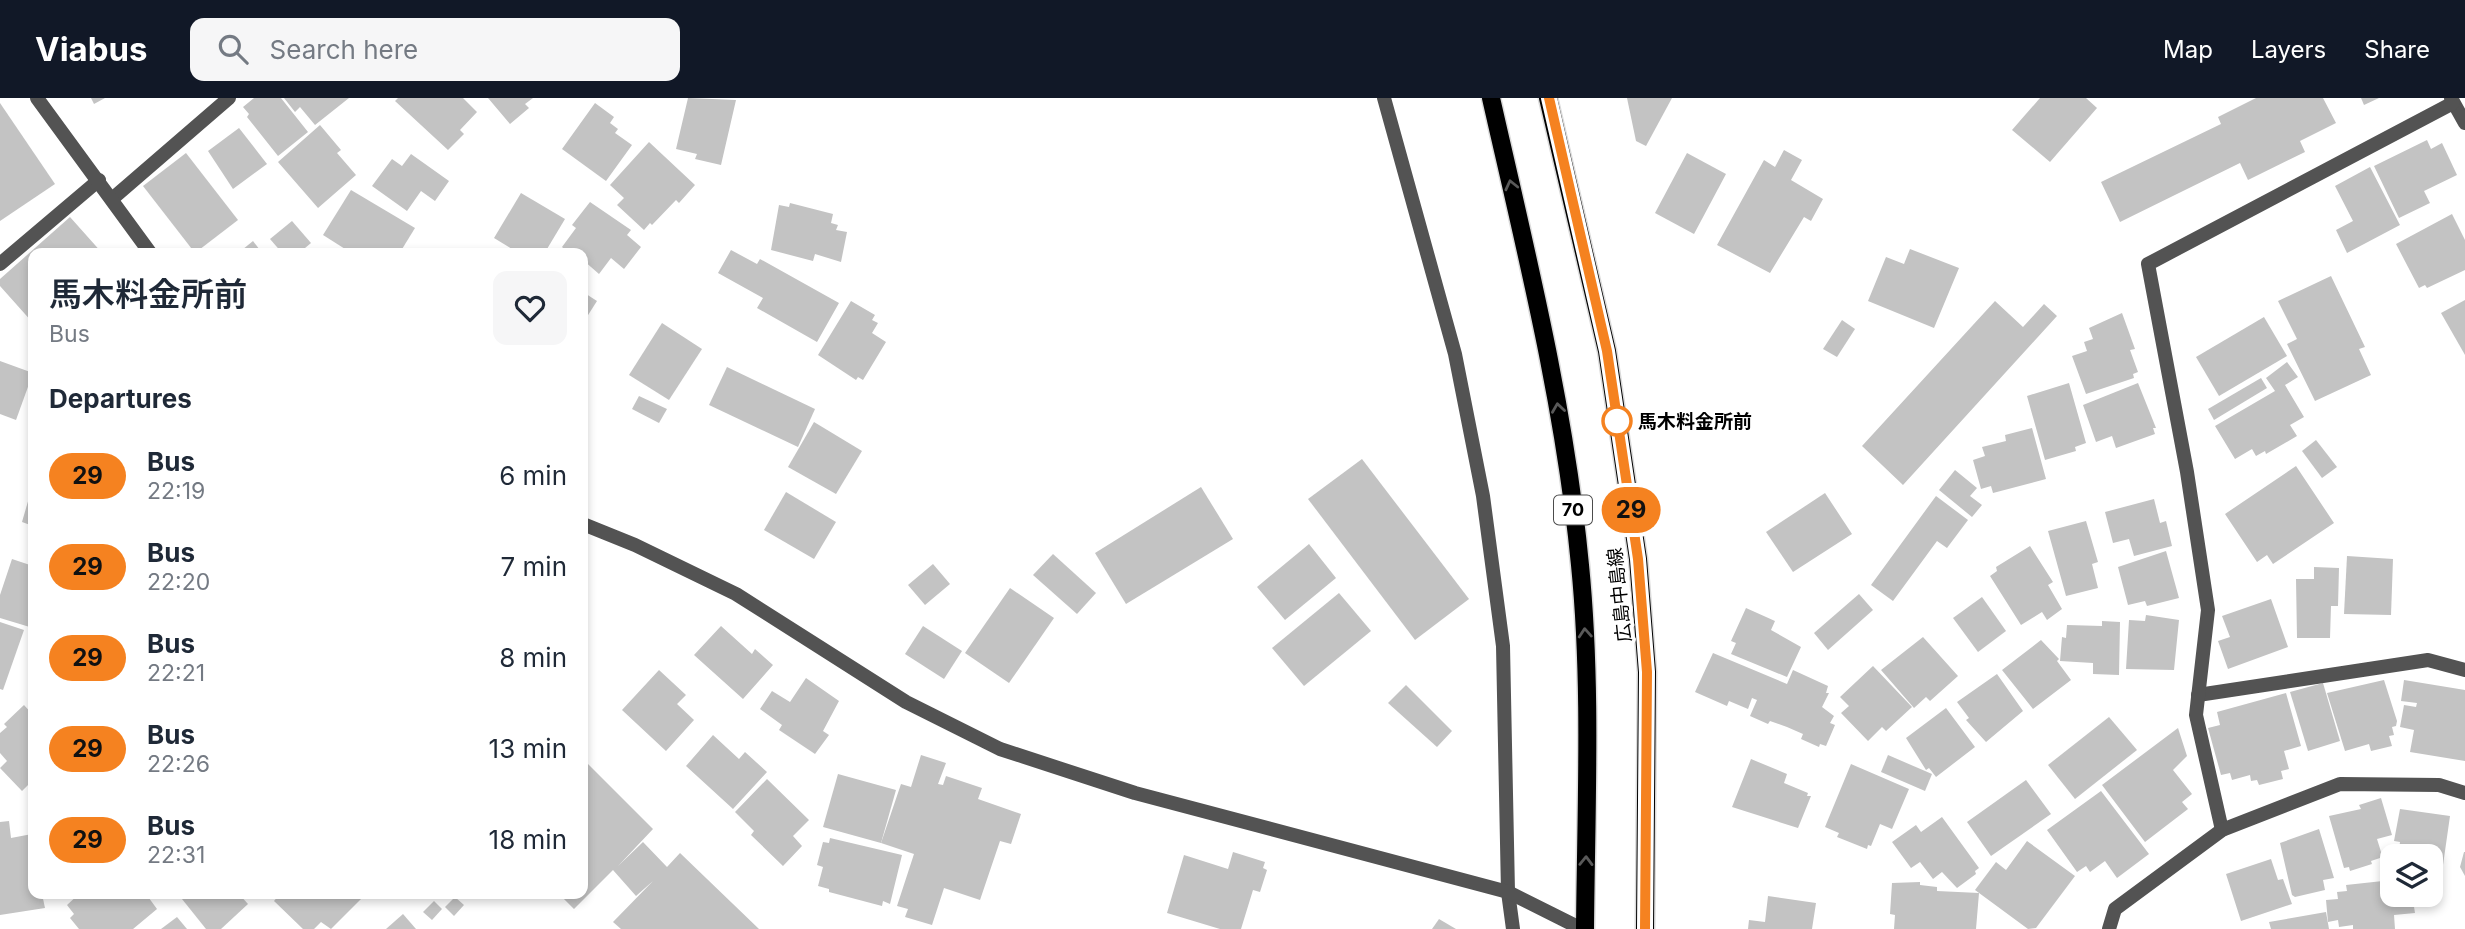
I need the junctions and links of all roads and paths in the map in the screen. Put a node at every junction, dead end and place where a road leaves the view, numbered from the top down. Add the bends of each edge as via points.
1 (37, 98) edge
2 (229, 98) edge
3 (1384, 98) edge
4 (1491, 98) edge
5 (1549, 98) edge
6 (2452, 100) edge
7 (2465, 123) edge
8 (99, 180) junction
9 (112, 199) junction
10 (147, 248) edge
11 (0, 264) edge
12 (588, 526) edge
13 (2465, 670) edge
14 (2198, 695) junction
15 (2465, 793) edge
16 (2222, 830) junction
17 (1508, 892) junction
18 (1513, 929) edge
19 (1584, 929) edge
20 (1645, 929) edge
21 (2109, 929) edge

1 - 8 street
2 - 9 street
3 - 17 street via 1455,354 1483,496 1503,646
19 -> 4 main road, 広島中島線 / 70 via 1588,671 1580,563 1553,372
5 - 20 main road, 広島中島線 via 1607,351 1638,559 1647,672
6 - 7 street
6 - 14 street via 2148,264 2208,610
8 - 9 street
8 - 11 street
9 - 10 street
12 - 17 street via 736,594 906,702 1000,748 1135,793
13 - 14 street via 2428,660
14 - 16 street via 2196,715
15 - 16 street via 2439,785 2340,784
16 - 21 street via 2115,909
17 - 18 street
17 - 19 street

